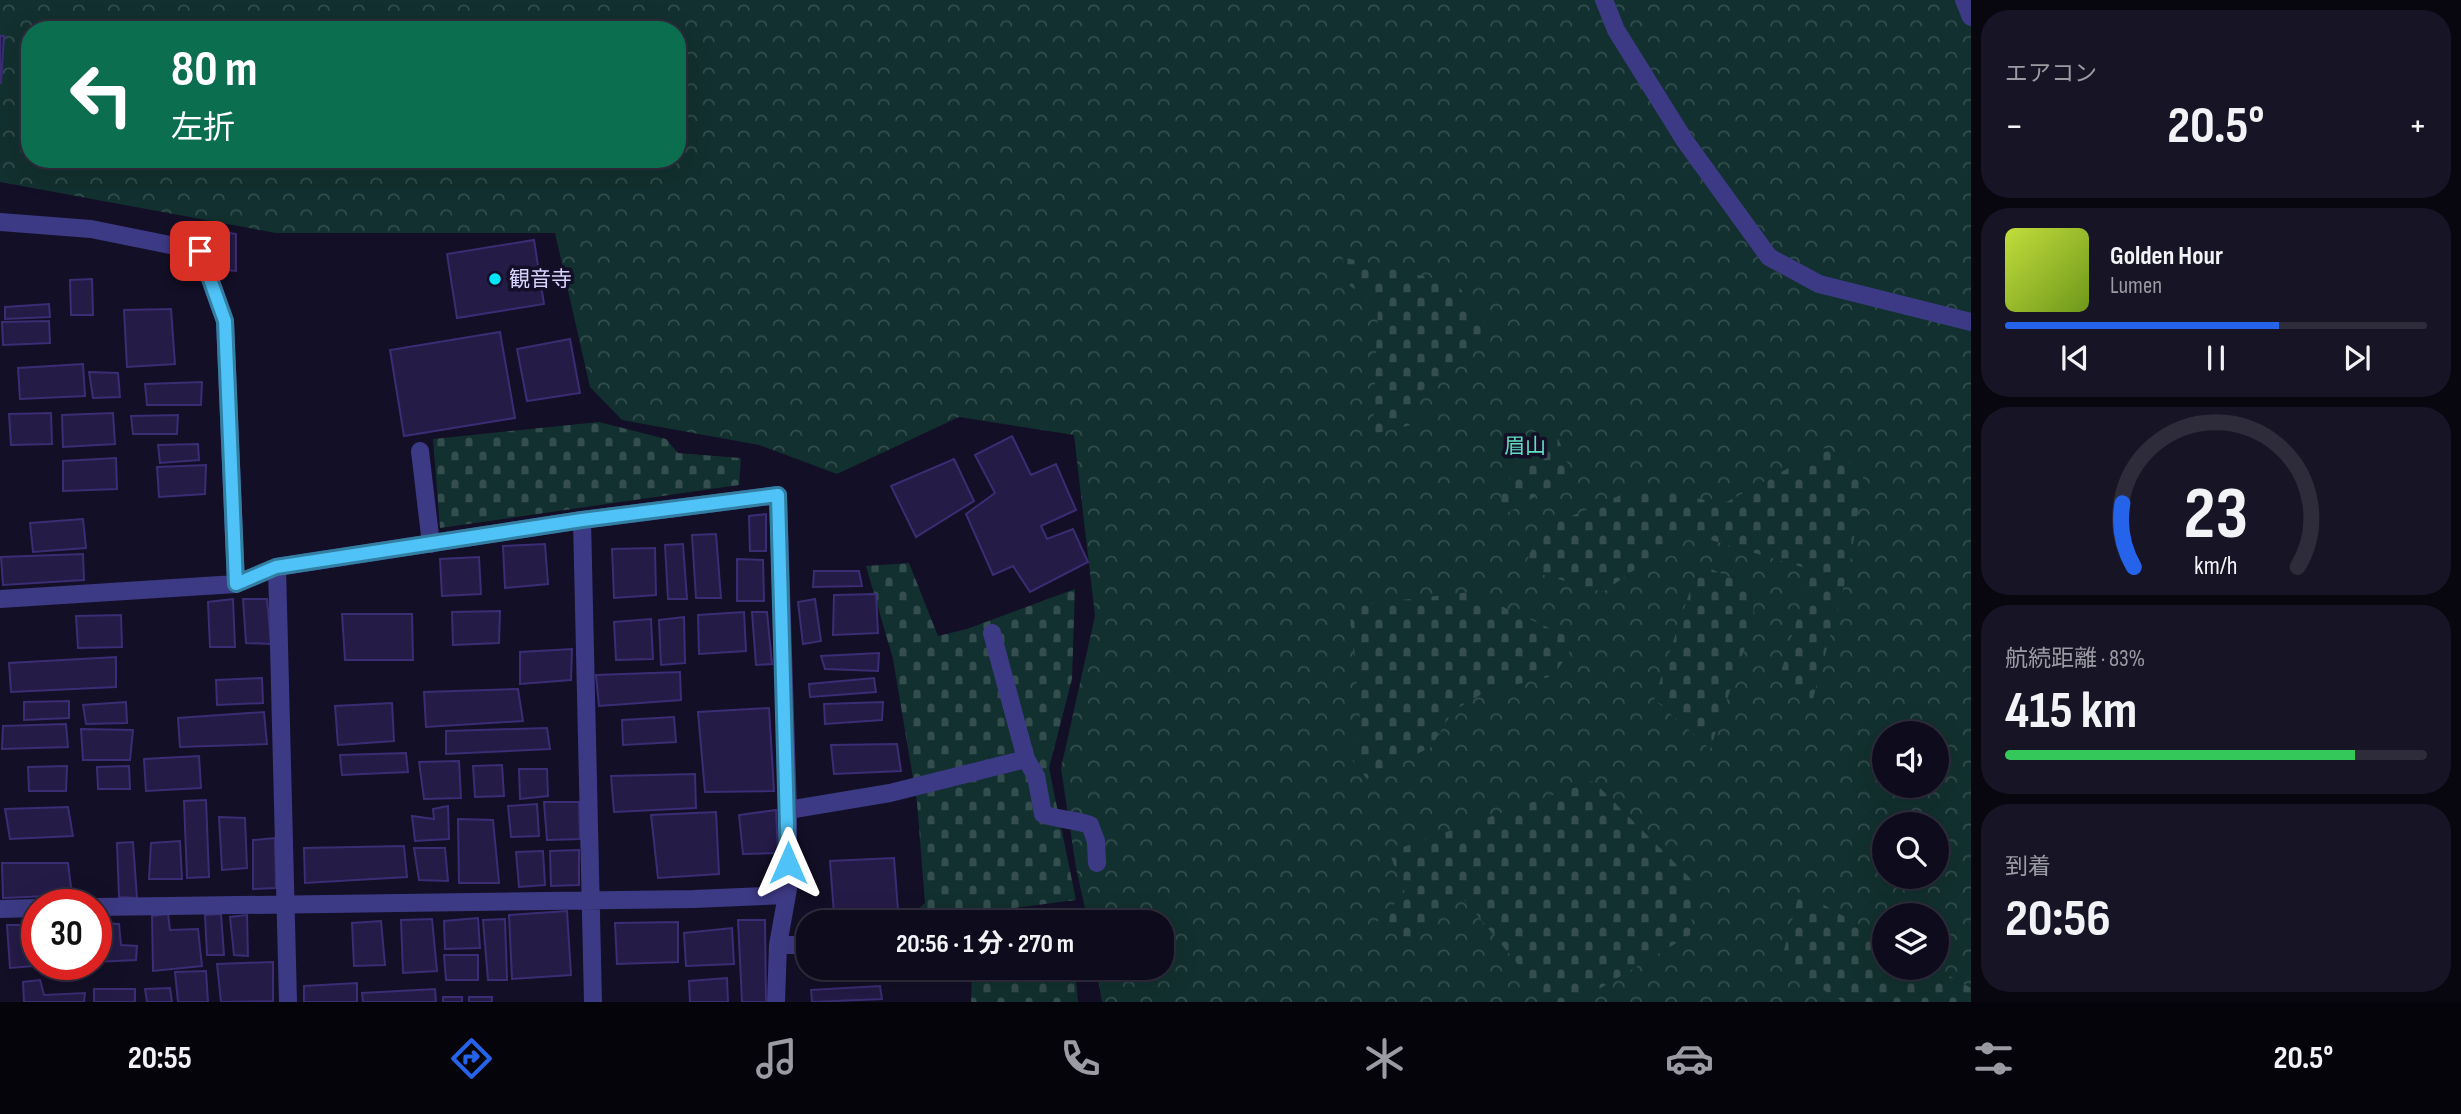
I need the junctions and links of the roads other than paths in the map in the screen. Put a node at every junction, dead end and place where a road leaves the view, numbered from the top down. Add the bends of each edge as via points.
1 (1604, 0) edge
2 (1965, 0) edge
3 (1971, 17) edge
4 (0, 222) edge
5 (1971, 322) edge
6 (419, 451) dead end
7 (582, 520) junction
8 (431, 544) junction
9 (276, 567) junction
10 (236, 584) junction
11 (0, 599) edge
12 (992, 633) dead end
13 (1026, 759) junction
14 (788, 810) junction
15 (1097, 863) dead end
16 (787, 895) junction
17 (591, 900) junction
18 (287, 905) junction
19 (112, 907) edge
20 (21, 908) edge
21 (0, 909) edge
22 (778, 945) junction
23 (796, 945) edge
24 (288, 1002) edge
25 (593, 1002) edge
26 (776, 1002) edge

1 - 5 street via 1616,30 1685,141 1769,257 1819,284
2 - 3 street
4 - 10 street via 91,229 200,251 225,321
6 - 8 street
7 - 8 street
7 - 14 street via 778,495
7 - 17 street
8 - 9 street
9 - 10 street
9 - 18 street
10 - 11 street
12 - 13 street
13 - 14 street via 890,793
13 - 15 street via 1036,776 1042,814 1090,825
14 - 16 street
16 - 17 street
16 - 22 street
17 - 18 street
17 - 25 street
18 - 19 street
18 - 24 street
20 - 21 street
22 - 23 street
22 - 26 street

